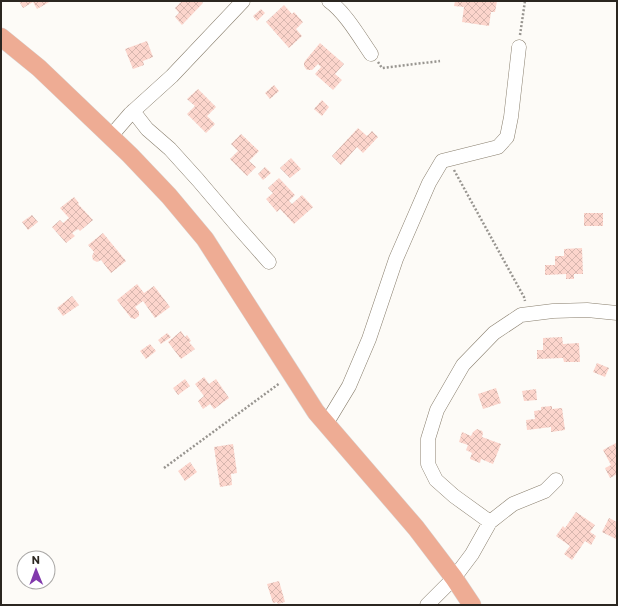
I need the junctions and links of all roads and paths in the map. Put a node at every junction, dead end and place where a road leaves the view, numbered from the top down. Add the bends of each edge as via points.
1 (243, 1) edge
2 (329, 1) edge
3 (524, 1) edge
4 (1, 37) edge
5 (519, 47) joint
6 (371, 54) joint
7 (440, 61) dead end
8 (133, 111) junction
9 (110, 136) junction
10 (448, 160) junction
11 (269, 262) dead end
12 (617, 313) edge
13 (528, 314) junction
14 (292, 374) junction
15 (326, 424) junction
16 (164, 468) dead end
17 (556, 480) dead end
18 (490, 522) junction
19 (454, 578) junction
20 (427, 605) edge
21 (472, 605) edge

1 - 8 street via 172,76
2 - 6 street via 354,29
3 - 5 path
4 - 9 main road via 39,68
5 - 10 street via 507,137 498,146
6 - 7 path via 382,68
8 - 9 street
8 - 11 street via 147,129 170,149 198,180
9 - 14 main road via 169,196 205,239
10 - 13 path via 524,297
10 - 15 street via 442,161 429,183 396,260 369,339 349,386
12 - 13 street via 587,310
13 - 18 street via 521,315 494,333 463,366 437,410 428,439 428,464 436,480
14 - 15 main road
14 - 16 path
15 - 19 main road via 416,528
17 - 18 street via 545,491 513,504
18 - 19 street via 472,554
19 - 20 street
19 - 21 main road

